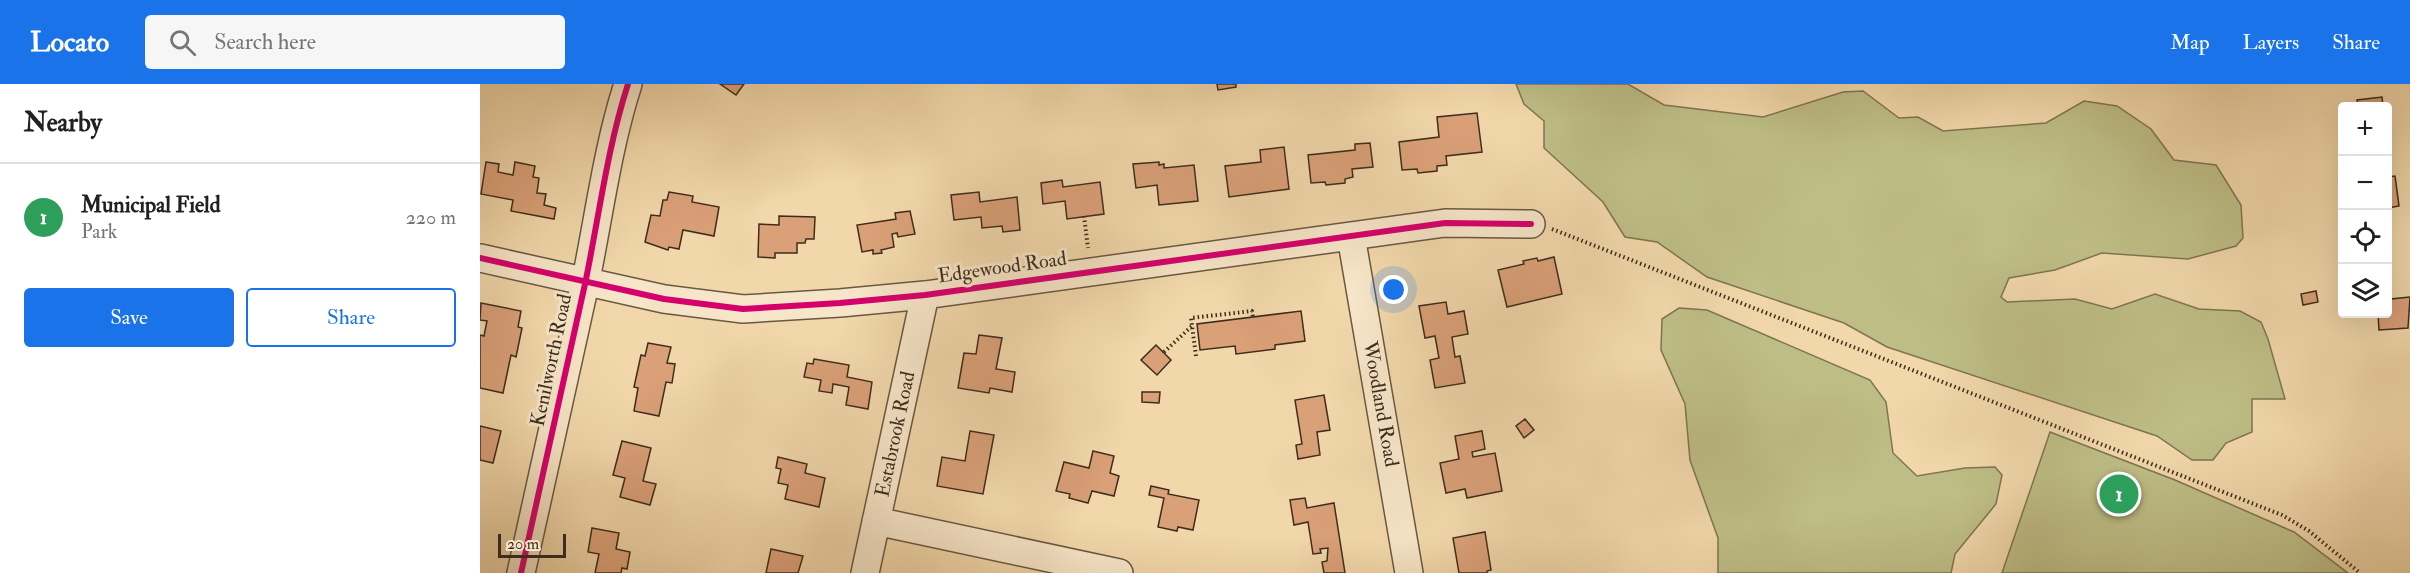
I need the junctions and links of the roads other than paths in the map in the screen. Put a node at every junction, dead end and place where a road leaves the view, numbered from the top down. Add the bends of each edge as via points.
1 (628, 84) edge
2 (1531, 224) road end
3 (1351, 236) junction
4 (480, 258) edge
5 (585, 282) junction
6 (925, 295) junction
7 (876, 521) junction
8 (521, 573) edge
9 (865, 573) edge
10 (1119, 573) edge
11 (1409, 573) edge

1 - 5 street, Kenilworth Road via 618,113
2 - 3 street, Edgewood Road via 1445,223
3 - 6 street, Edgewood Road
3 - 11 street, Woodland Road
4 - 5 street, Edgewood Road
5 - 6 street, Edgewood Road via 743,309
5 - 8 street, Kenilworth Road
6 - 7 street, Estabrook Road
7 - 9 street, Estabrook Road
7 - 10 street

